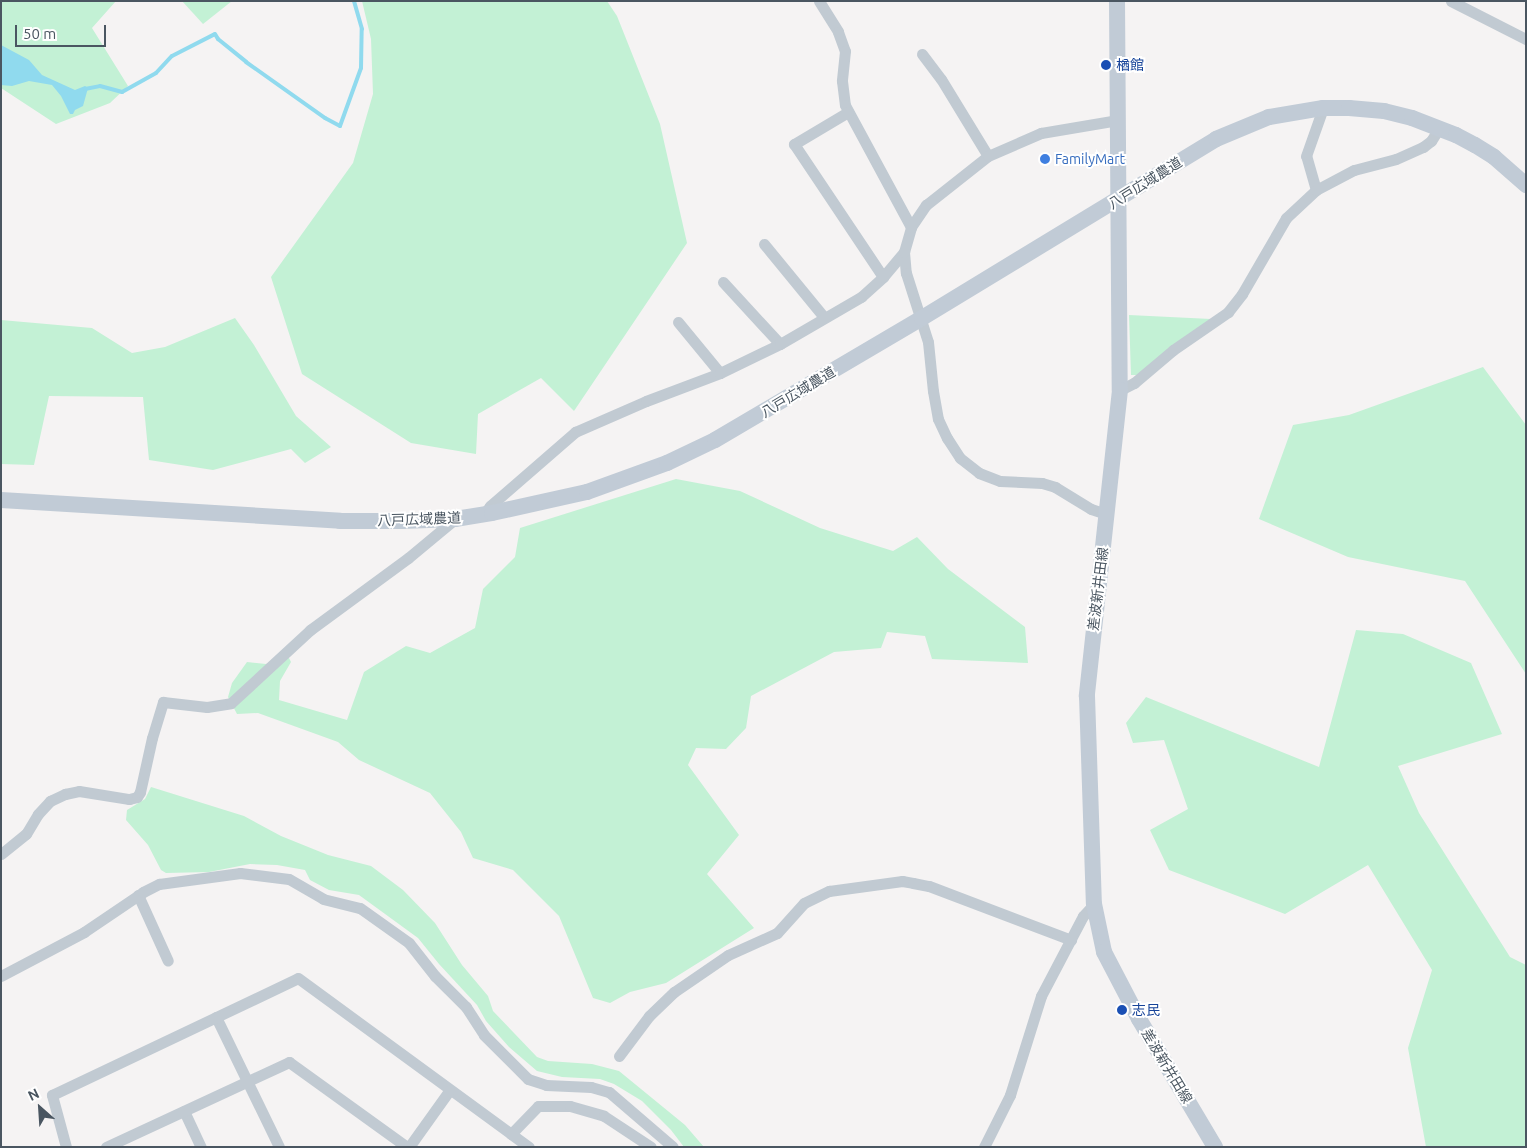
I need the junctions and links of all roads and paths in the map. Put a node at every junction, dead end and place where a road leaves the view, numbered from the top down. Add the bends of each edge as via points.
1 (819, 1) edge
2 (1117, 1) edge
3 (1451, 1) edge
4 (1526, 39) edge
5 (922, 54) dead end
6 (1323, 108) junction
7 (848, 112) junction
8 (1118, 120) junction
9 (1439, 128) junction
10 (988, 156) junction
11 (1526, 185) edge
12 (1316, 190) junction
13 (1119, 199) junction
14 (911, 227) junction
15 (764, 244) dead end
16 (904, 252) junction
17 (883, 276) junction
18 (724, 282) dead end
19 (824, 318) junction
20 (922, 318) junction
21 (678, 322) dead end
22 (780, 344) junction
23 (720, 373) junction
24 (1120, 390) junction
25 (1, 500) edge
26 (484, 514) junction
27 (1106, 514) junction
28 (455, 519) junction
29 (1, 854) edge
30 (138, 895) junction
31 (1094, 904) junction
32 (1071, 940) junction
33 (168, 961) dead end
34 (1, 976) edge
35 (216, 1017) junction
36 (619, 1056) dead end
37 (246, 1080) junction
38 (449, 1091) junction
39 (184, 1111) junction
40 (511, 1134) junction
41 (118, 1144) edge
42 (66, 1147) edge
43 (106, 1147) edge
44 (201, 1147) edge
45 (279, 1147) edge
46 (408, 1147) edge
47 (529, 1147) edge
48 (651, 1147) edge
49 (673, 1147) edge
50 (984, 1147) edge
51 (1215, 1147) edge

1 - 7 street via 838,32 845,51 842,81
2 - 8 street, 差波新井田線
3 - 4 street
5 - 10 street
6 - 9 street, 八戸広域農道 via 1384,111
6 - 12 street via 1306,156
6 - 13 street, 八戸広域農道 via 1269,117 1242,127 1216,139
7 - 14 street
7 - 17 street via 794,144
8 - 10 street via 1041,133
8 - 13 street, 差波新井田線
9 - 11 street, 八戸広域農道 via 1494,157
9 - 12 street via 1423,147 1396,159 1354,170
10 - 14 street via 926,205
12 - 24 street via 1286,218 1228,312 1134,383
13 - 20 street, 八戸広域農道
13 - 24 street, 差波新井田線
14 - 16 street
15 - 19 street
16 - 17 street
16 - 20 street via 906,273
17 - 19 street via 861,297
18 - 22 street
19 - 22 street
20 - 26 street, 八戸広域農道 via 755,418 667,463 587,492
20 - 27 street via 938,419 960,458 979,472 1000,481 1042,483 1055,487 1090,509
21 - 23 street
22 - 23 street
23 - 26 street via 646,400 575,432
24 - 27 street, 差波新井田線
25 - 28 street, 八戸広域農道 via 340,521
26 - 28 street, 八戸広域農道
27 - 31 street, 差波新井田線 via 1086,696
28 - 29 street via 310,630 231,703 207,707 163,702 137,797 129,799 79,791 65,794 50,801 26,834
30 - 33 street
30 - 34 street via 84,932
30 - 49 street via 159,884 240,873 289,879 323,899 360,908 409,943 435,976 466,1007 484,1035 528,1079 546,1085 591,1087 609,1092
31 - 32 street via 1083,916
31 - 51 street, 差波新井田線 via 1104,952 1139,1019
32 - 36 street via 930,886 902,881 829,891 804,903 778,934 728,955 674,992 649,1016
32 - 50 street via 1041,996 1010,1095
35 - 37 street
35 - 38 street via 298,978
35 - 42 street via 52,1095
37 - 39 street
37 - 45 street
37 - 46 street via 289,1062
38 - 40 street
38 - 46 street
39 - 41 street
39 - 44 street
40 - 47 street
40 - 48 street via 538,1106 570,1106 604,1116
41 - 43 street

